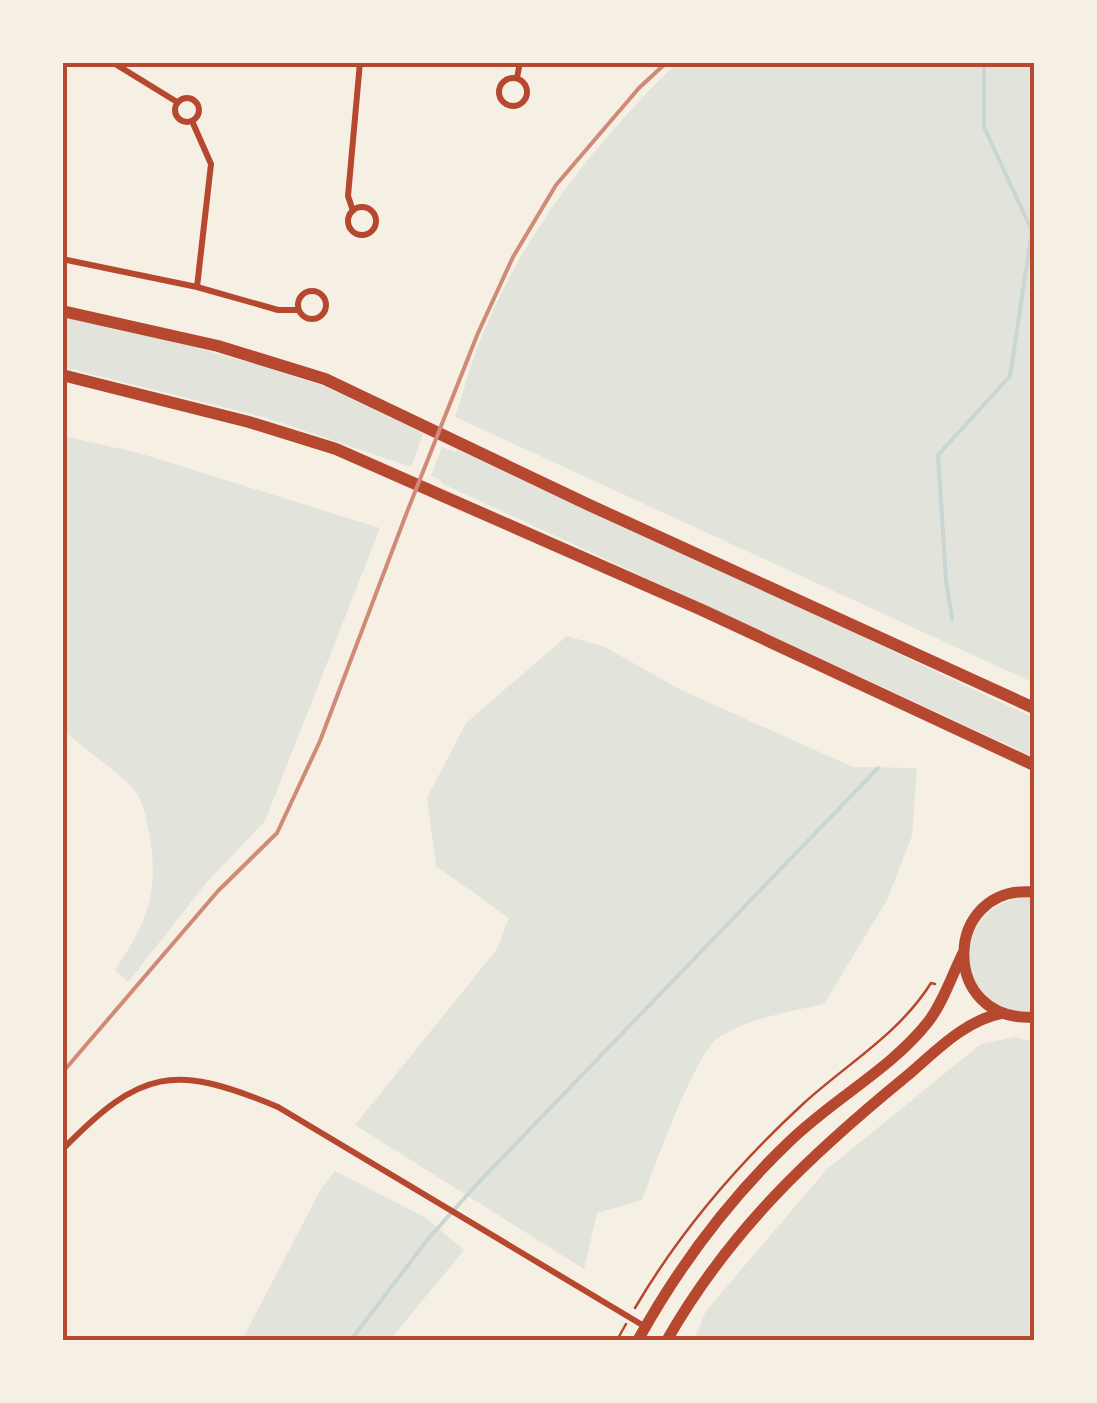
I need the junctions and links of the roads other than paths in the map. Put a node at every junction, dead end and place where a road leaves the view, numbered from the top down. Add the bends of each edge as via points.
1 (112, 62) edge
2 (360, 62) edge
3 (520, 62) edge
4 (517, 78) junction
5 (177, 102) junction
6 (192, 121) junction
7 (353, 211) junction
8 (62, 259) edge
9 (196, 287) junction
10 (298, 310) junction
11 (62, 311) edge
12 (62, 375) edge
13 (1034, 708) edge
14 (1034, 765) edge
15 (1031, 889) edge
16 (962, 953) junction
17 (1003, 1013) junction
18 (1034, 1016) edge
19 (62, 1150) edge
20 (645, 1327) junction
21 (638, 1340) edge
22 (667, 1340) edge

1 - 5 street
2 - 7 street via 348,196
3 - 4 street
4 - 4 street via 501,86 510,105 528,93
5 - 6 street via 177,118
5 - 6 street via 196,102 199,113
6 - 9 street via 211,164
7 - 7 street via 351,229 372,231 374,213
8 - 9 street
9 - 10 street
10 - 10 street via 318,318 325,301 319,293 305,293
11 - 13 highway via 325,379
12 - 14 highway via 336,449
15 - 16 main road via 988,904 975,917
16 - 17 main road via 969,983
16 - 20 main road via 930,1020 750,1181 688,1256
17 - 18 main road
17 - 22 main road via 982,1017 950,1040 791,1176 717,1260
19 - 20 street via 125,1093 152,1082 213,1083 278,1107
20 - 21 main road

